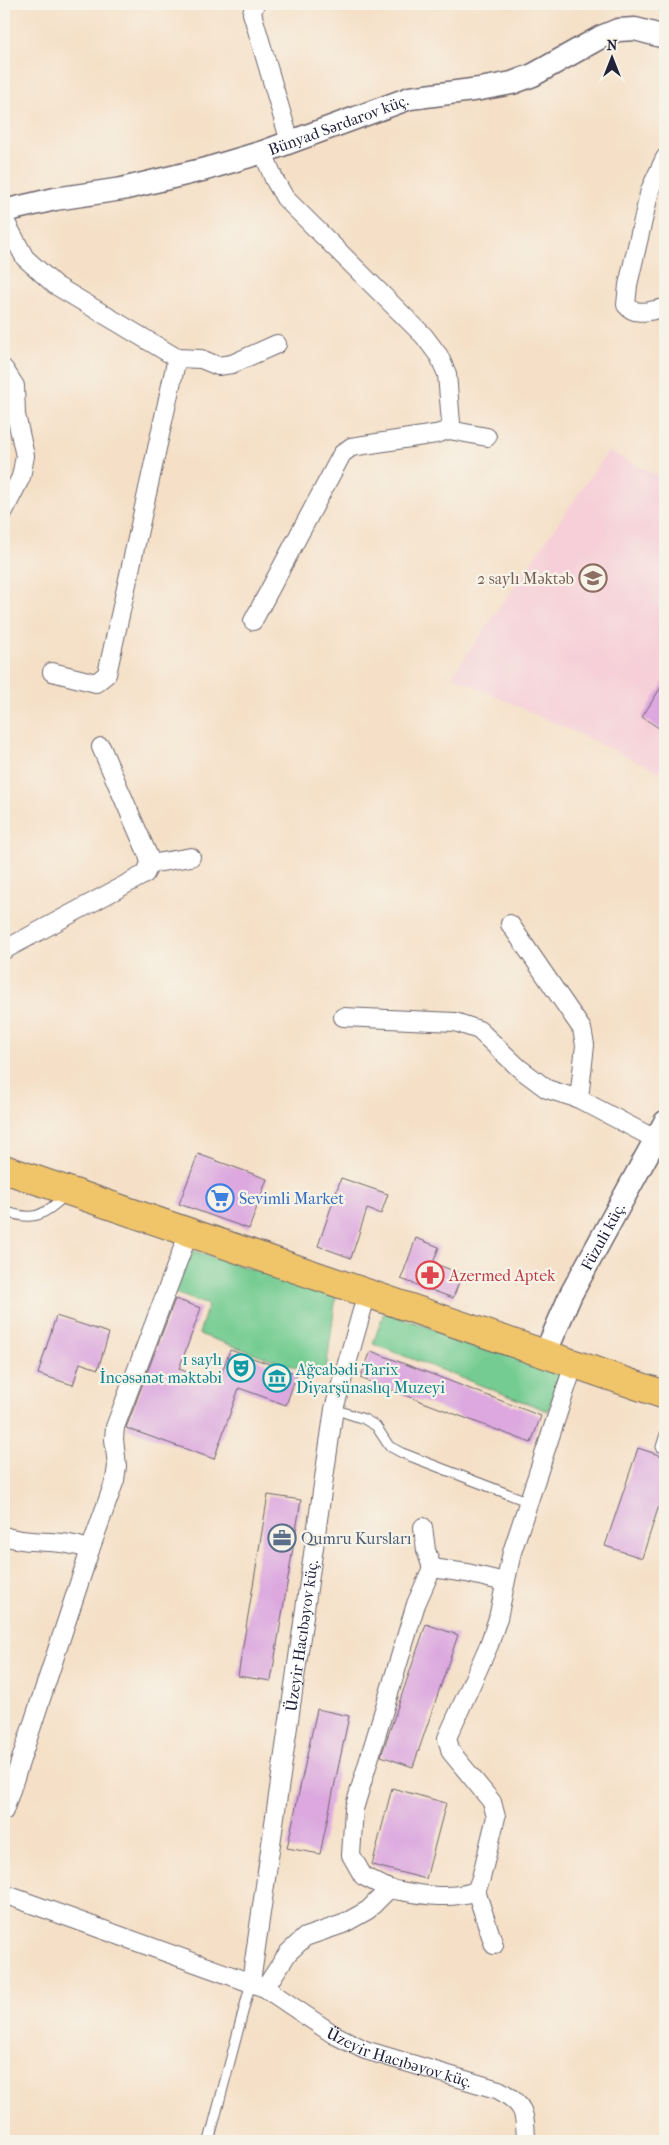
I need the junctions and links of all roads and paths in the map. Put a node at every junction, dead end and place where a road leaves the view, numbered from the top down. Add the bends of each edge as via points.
1 (255, 4) edge
2 (665, 37) edge
3 (290, 142) junction
4 (263, 152) junction
5 (665, 158) edge
6 (4, 211) edge
7 (4, 220) edge
8 (665, 308) edge
9 (277, 344) dead end
10 (177, 358) junction
11 (4, 369) edge
12 (449, 430) junction
13 (488, 437) dead end
14 (4, 511) edge
15 (253, 621) dead end
16 (52, 672) dead end
17 (101, 747) dead end
18 (190, 857) dead end
19 (150, 864) junction
20 (510, 924) dead end
21 (4, 950) edge
22 (344, 1017) dead end
23 (579, 1099) junction
24 (660, 1130) edge
25 (4, 1169) edge
26 (70, 1192) junction
27 (4, 1211) edge
28 (189, 1232) junction
29 (367, 1293) junction
30 (545, 1354) junction
31 (574, 1364) junction
32 (665, 1395) edge
33 (334, 1408) junction
34 (665, 1434) edge
35 (661, 1447) dead end
36 (528, 1502) junction
37 (423, 1527) dead end
38 (4, 1536) edge
39 (90, 1550) junction
40 (432, 1568) junction
41 (505, 1582) junction
42 (4, 1811) edge
43 (389, 1889) junction
44 (476, 1891) junction
45 (4, 1894) edge
46 (494, 1945) dead end
47 (258, 1985) junction
48 (209, 2141) edge
49 (526, 2141) edge

1 - 3 street via 252,13
2 - 3 street, Bünyad Sərdarov küç. via 635,29 618,30 512,83 410,98
3 - 4 street, Bünyad Sərdarov küç.
4 - 6 street, Bünyad Sərdarov küç. via 162,181 55,198
4 - 12 street via 285,198 424,336 439,356 447,374
5 - 8 street via 650,190 626,305 639,313
7 - 10 street via 25,258 55,285
9 - 10 street via 232,364 218,366 201,359
10 - 16 street via 107,674 96,682
11 - 14 street via 15,386 16,414 24,456 21,477
12 - 13 street
12 - 15 street via 351,448 342,454
17 - 19 street
18 - 19 street
19 - 21 street via 146,874
20 - 23 street via 582,1029 585,1045
22 - 23 street via 455,1022 471,1027 479,1030 518,1068 546,1089
23 - 24 street
24 - 30 street, Füzuli küç. via 564,1308
25 - 26 main road
26 - 27 lane via 48,1211 32,1217
26 - 28 main road
28 - 29 main road
28 - 39 street via 115,1427 115,1480
29 - 30 main road
29 - 33 street, Üzeyir Hacıbəyov küç.
30 - 31 main road
31 - 32 main road
31 - 36 street
33 - 36 lane via 376,1426 389,1446 402,1453
33 - 47 street, Üzeyir Hacıbəyov küç.
34 - 35 lane
36 - 41 street
37 - 40 street
38 - 39 street via 75,1544
39 - 42 street
40 - 41 street
40 - 43 street via 416,1604 354,1809 350,1855 362,1876
41 - 44 street via 489,1645 447,1738 451,1752 492,1802 496,1817
43 - 44 street via 430,1896 461,1896
43 - 47 street via 368,1910 343,1924 305,1937
44 - 46 street
45 - 47 street, Üzeyir Hacıbəyov küç.
47 - 48 lane
47 - 49 street, Üzeyir Hacıbəyov küç. via 365,2050 499,2090 513,2098 525,2114

